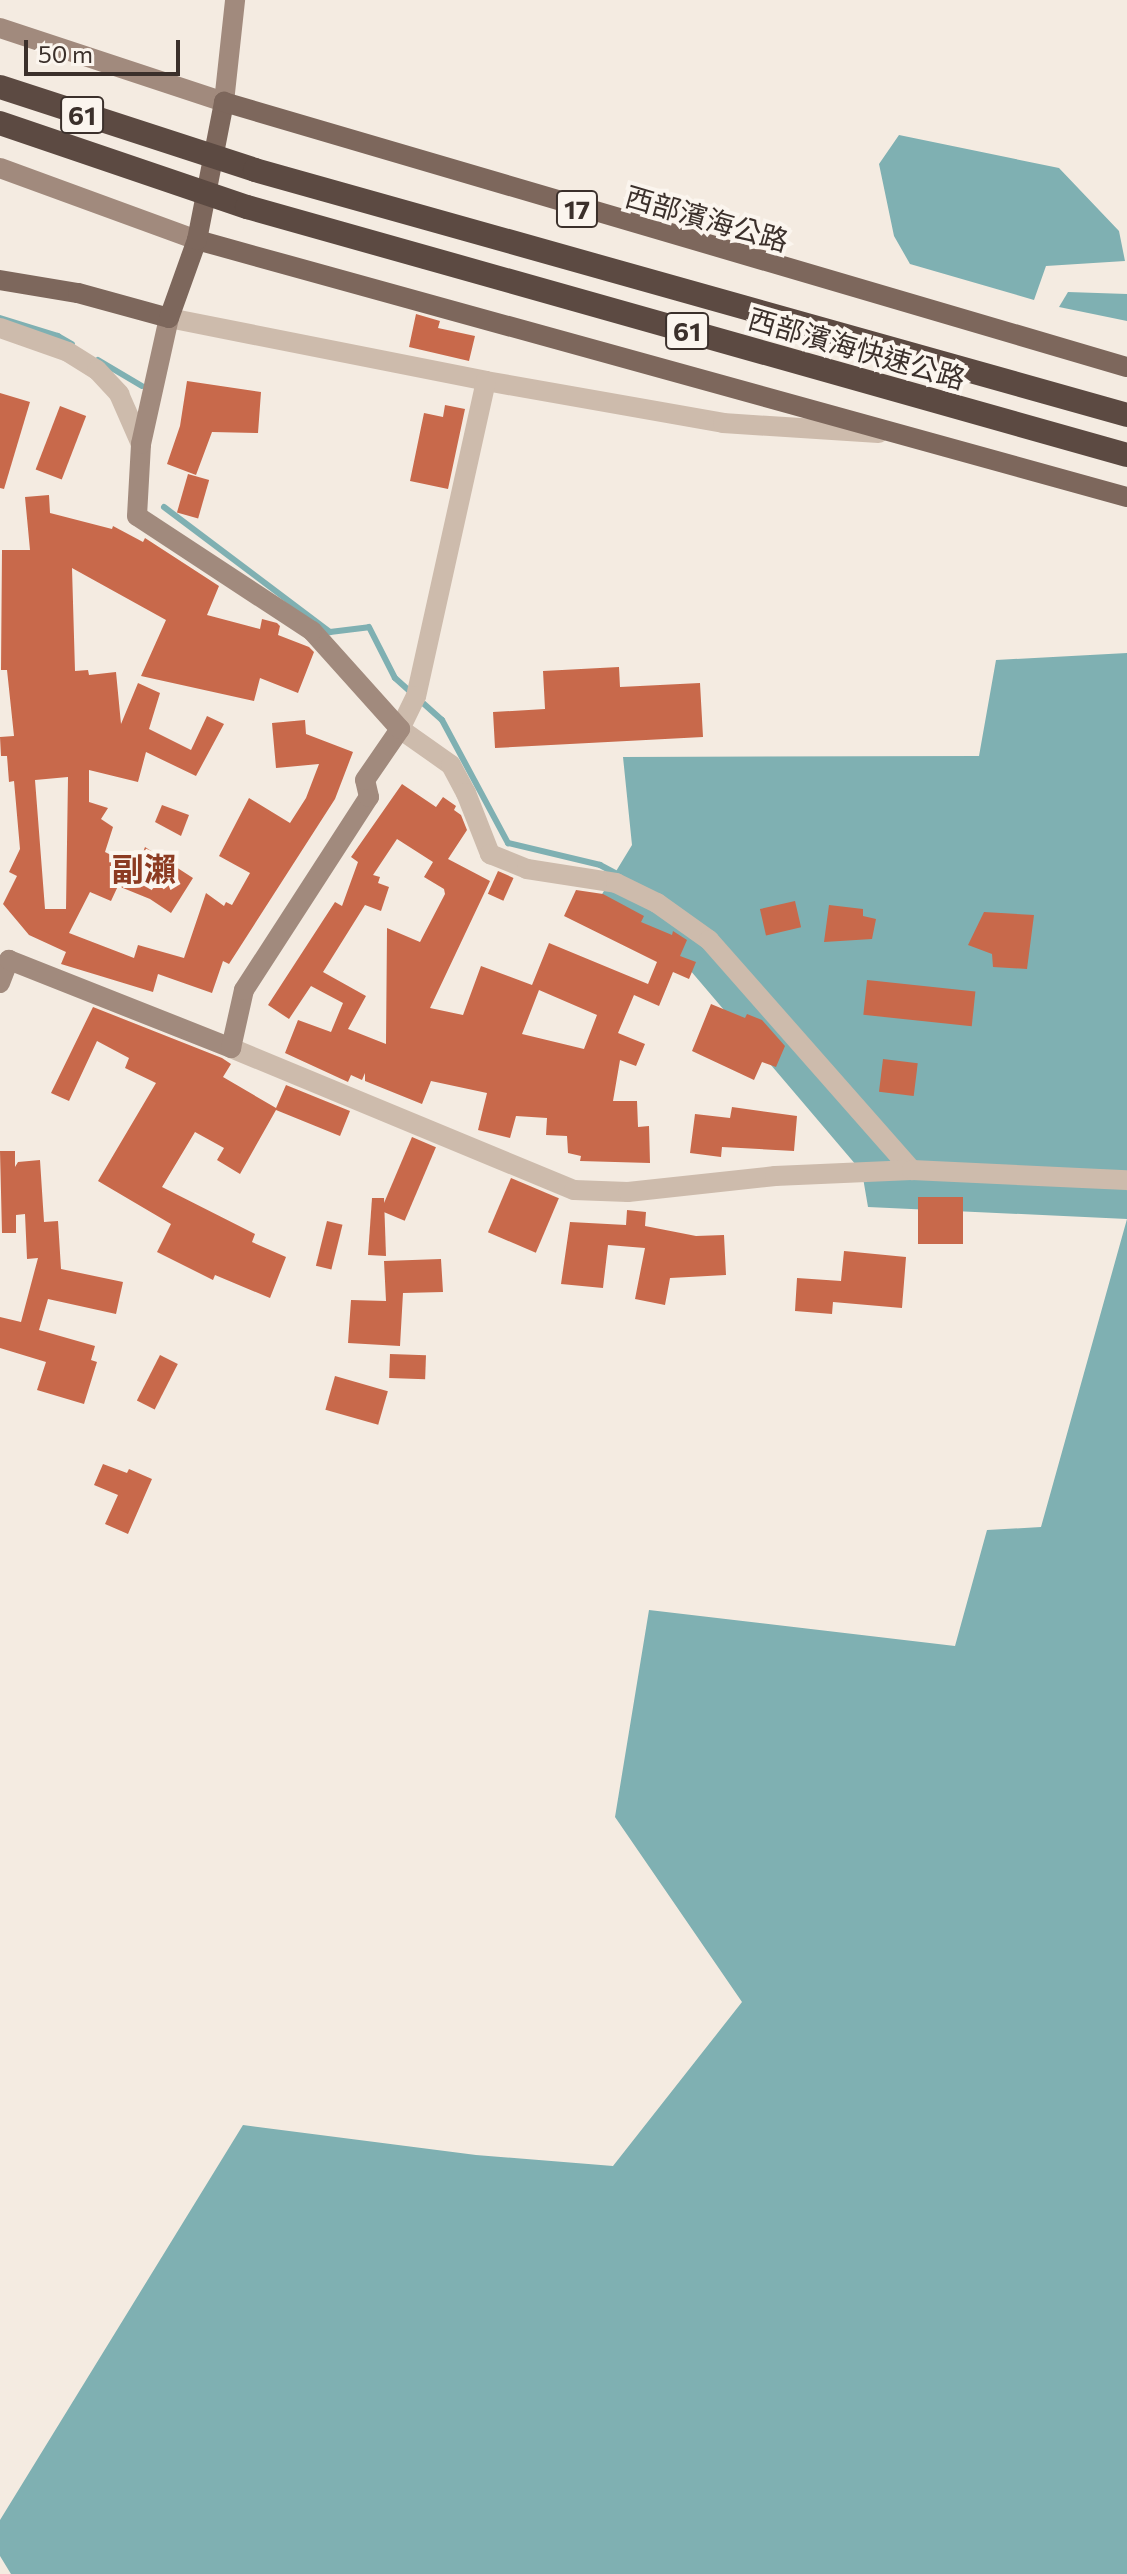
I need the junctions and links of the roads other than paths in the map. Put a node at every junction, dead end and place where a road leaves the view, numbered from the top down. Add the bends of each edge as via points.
1 (235, 0) edge
2 (0, 28) edge
3 (0, 87) edge
4 (224, 102) junction
5 (0, 123) edge
6 (0, 168) edge
7 (197, 240) junction
8 (0, 280) edge
9 (169, 318) junction
10 (0, 328) edge
11 (1127, 367) edge
12 (486, 381) junction
13 (1127, 415) edge
14 (894, 434) junction
15 (141, 444) junction
16 (1127, 455) edge
17 (1127, 497) edge
18 (400, 729) junction
19 (4, 954) edge
20 (0, 983) edge
21 (231, 1048) junction
22 (912, 1170) junction
23 (1127, 1180) edge

1 - 4 street
2 - 4 street
3 - 13 highway, 西部濱海快速公路 / 61 via 255,170
4 - 7 main road
4 - 11 main road, 西部濱海公路 / 17
5 - 16 highway, 西部濱海快速公路 / 61 via 247,207
6 - 7 street
7 - 9 main road
7 - 14 main road
8 - 9 main road via 78,293
9 - 12 street
9 - 15 street
10 - 15 street via 68,352 97,370 119,394
12 - 14 street via 723,423
12 - 18 street via 416,696
14 - 17 main road
15 - 18 street via 137,516 312,631
18 - 21 street via 365,780 369,797 244,990
18 - 22 street via 451,765 490,854 527,869 616,883 657,903 709,940
19 - 20 street
19 - 21 street
21 - 22 street via 574,1190 628,1192 775,1176
22 - 23 street

